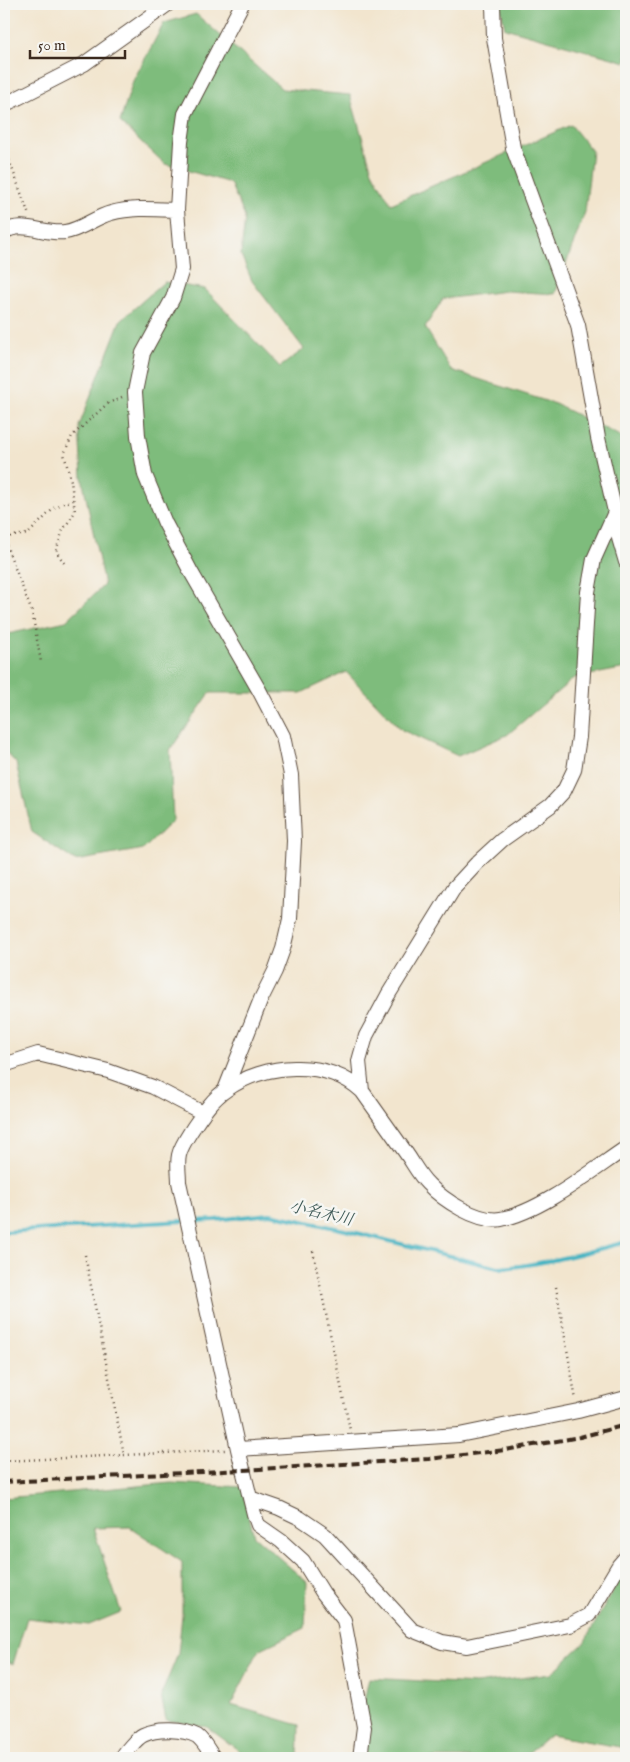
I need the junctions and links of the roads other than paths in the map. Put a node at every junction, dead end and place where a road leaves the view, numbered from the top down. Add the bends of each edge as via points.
1 (168, 4) edge
2 (242, 4) edge
3 (494, 4) edge
4 (4, 106) edge
5 (177, 210) junction
6 (4, 232) edge
7 (615, 512) junction
8 (626, 562) edge
9 (4, 1065) edge
10 (225, 1090) junction
11 (362, 1091) junction
12 (203, 1113) junction
13 (626, 1148) edge
14 (626, 1398) edge
15 (238, 1449) junction
16 (250, 1498) junction
17 (626, 1557) edge
18 (122, 1758) edge
19 (214, 1758) edge
20 (360, 1758) edge

1 - 4 street via 84,64
2 - 5 street via 185,114
3 - 7 street via 494,38 514,148 578,325
5 - 6 street via 138,209 111,213 66,232 34,228
5 - 10 street via 182,269 172,298 143,353 135,392 144,475 190,572 283,736 291,775 294,841 290,919 275,971
7 - 8 street
7 - 11 street via 594,560 588,592 574,770 564,792 550,806 502,840 454,888 366,1036 359,1061
9 - 12 street via 38,1054 108,1071 153,1087
10 - 11 street via 258,1074 307,1068 332,1073
10 - 12 street
11 - 13 street via 427,1184 445,1199 485,1218 500,1219 530,1210
12 - 15 street via 179,1154 179,1182
14 - 15 street via 459,1436
15 - 16 street
16 - 17 street via 300,1518 325,1535 412,1630 442,1642 468,1646 570,1625 589,1615
16 - 20 street via 258,1525 303,1561 344,1620 364,1727
18 - 19 street via 143,1735 166,1730 199,1737

